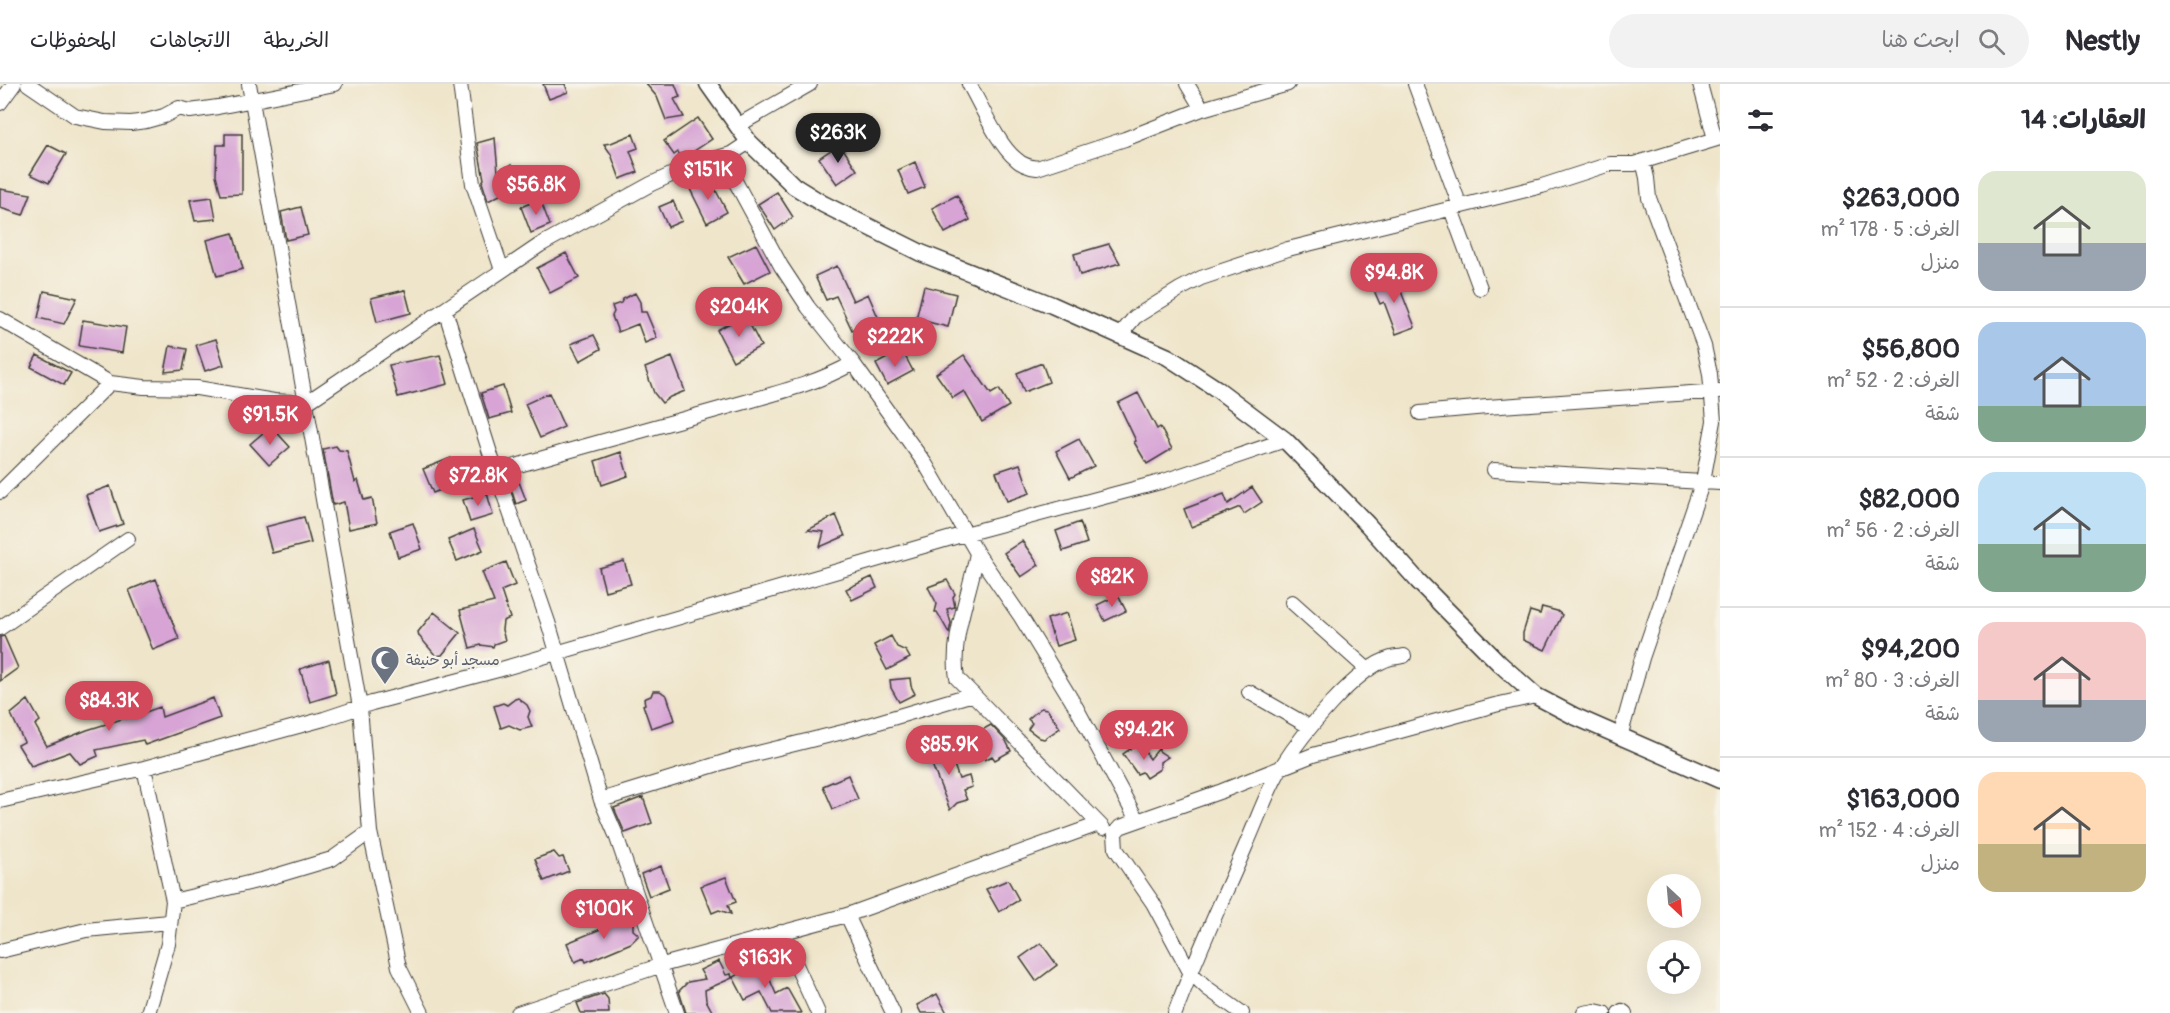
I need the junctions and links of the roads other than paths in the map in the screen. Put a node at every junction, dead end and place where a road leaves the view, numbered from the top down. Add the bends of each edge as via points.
1 (28, 84) edge
2 (249, 84) edge
3 (335, 84) edge
4 (460, 84) edge
5 (708, 84) edge
6 (810, 84) edge
7 (969, 84) edge
8 (1187, 84) edge
9 (1288, 84) edge
10 (1415, 84) edge
11 (1700, 84) edge
12 (252, 99) junction
13 (1202, 109) junction
14 (737, 126) junction
15 (1718, 139) edge
16 (749, 142) junction
17 (730, 154) junction
18 (1643, 161) junction
19 (1456, 208) junction
20 (502, 270) junction
21 (1480, 288) dead end
22 (445, 310) junction
23 (0, 319) edge
24 (1119, 336) junction
25 (853, 363) junction
26 (110, 383) junction
27 (1716, 392) edge
28 (306, 403) junction
29 (1420, 413) dead end
30 (1286, 440) junction
31 (1494, 470) dead end
32 (496, 472) junction
33 (1703, 481) junction
34 (1720, 483) edge
35 (0, 492) edge
36 (965, 534) junction
37 (128, 539) dead end
38 (977, 554) junction
39 (1292, 602) dead end
40 (0, 628) edge
41 (557, 653) junction
42 (1404, 656) dead end
43 (1368, 670) junction
44 (1249, 692) dead end
45 (972, 694) junction
46 (1536, 696) junction
47 (360, 707) junction
48 (1310, 727) junction
49 (1620, 737) junction
50 (144, 768) junction
51 (1281, 768) junction
52 (1720, 780) edge
53 (601, 800) junction
54 (0, 801) edge
55 (1137, 820) junction
56 (1099, 824) junction
57 (370, 832) junction
58 (1115, 832) junction
59 (173, 901) junction
60 (847, 915) junction
61 (169, 922) junction
62 (781, 932) junction
63 (0, 951) edge
64 (662, 965) junction
65 (1190, 972) junction
66 (148, 1013) edge
67 (422, 1013) edge
68 (518, 1013) edge
69 (677, 1013) edge
70 (818, 1013) edge
71 (893, 1013) edge
72 (1175, 1013) edge
73 (1242, 1013) edge
74 (1584, 1013) edge
75 (1605, 1013) edge
76 (1619, 1013) edge
77 (1624, 1013) edge

1 - 12 street via 75,116 118,124 146,121 179,108 190,111
2 - 12 street
3 - 12 street
4 - 20 street via 473,184
5 - 14 main road
6 - 14 street
7 - 13 street via 1007,151 1017,161 1037,168
8 - 13 street
9 - 13 street
10 - 19 street
11 - 15 street
12 - 28 street
14 - 16 main road
15 - 18 street
16 - 17 street
16 - 24 main road via 795,186 860,224
17 - 20 street via 651,184
17 - 25 street via 735,179 781,266
18 - 19 street via 1610,164
18 - 27 street via 1649,198 1704,346
19 - 21 street
19 - 24 street via 1288,249 1201,278 1135,317
20 - 22 street
22 - 28 street
22 - 32 street
23 - 26 street
24 - 30 main road via 1167,357
25 - 32 street via 770,395
25 - 36 street via 927,465
26 - 28 street via 197,388
26 - 35 street
27 - 29 street
27 - 33 street
28 - 47 street
30 - 36 street via 1164,481
30 - 46 main road via 1418,582
31 - 33 street
32 - 41 street
33 - 34 street
33 - 49 street via 1637,673
36 - 38 street
36 - 41 street
37 - 40 street
38 - 45 street via 954,661 957,678
38 - 55 street via 1077,709
39 - 43 street
41 - 47 street
41 - 53 street
42 - 43 street via 1390,658
43 - 48 street
44 - 48 street
45 - 53 street
45 - 56 street
46 - 49 main road
46 - 51 street via 1313,754
47 - 50 street
47 - 57 street
48 - 51 street
49 - 52 main road
50 - 54 street
50 - 59 street
51 - 55 street
51 - 65 street
53 - 64 street
55 - 58 street
56 - 58 street
56 - 60 street
57 - 59 street via 332,859
57 - 67 street via 399,967
58 - 65 street via 1116,849 1153,903
59 - 61 street
60 - 62 street
60 - 71 street
61 - 63 street via 86,930
61 - 66 street via 168,944
62 - 64 street
62 - 70 street
64 - 68 street
64 - 69 street
65 - 72 street
65 - 73 street
74 - 75 street
76 - 77 street

